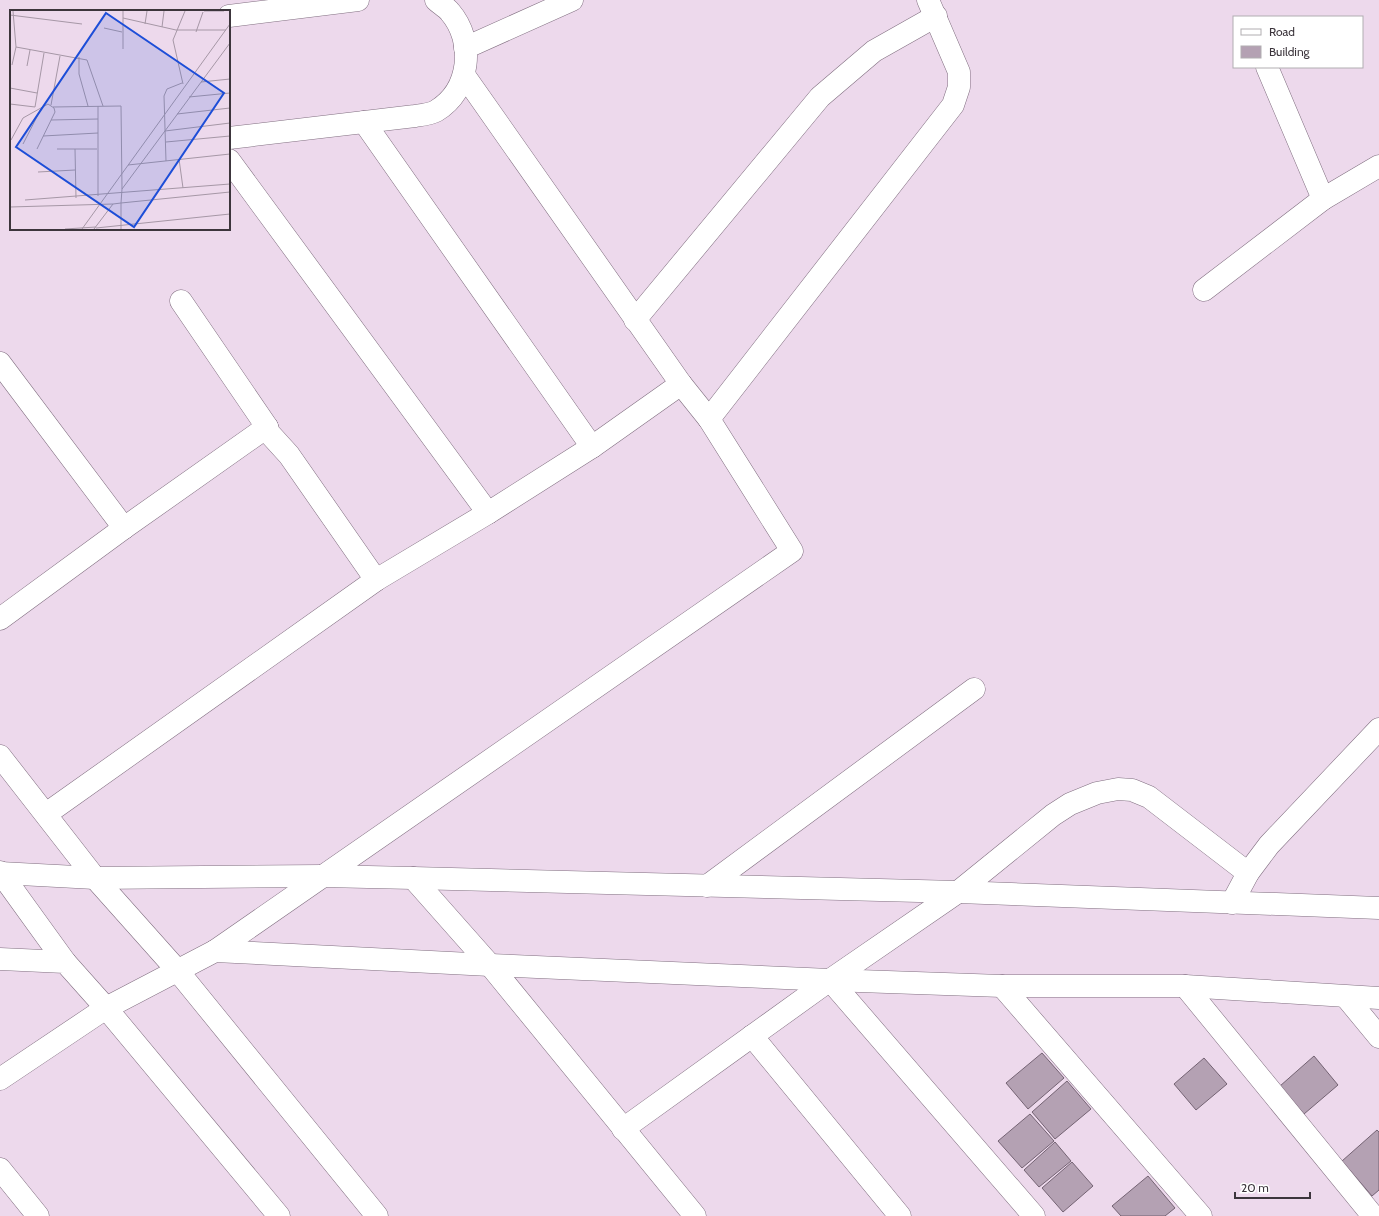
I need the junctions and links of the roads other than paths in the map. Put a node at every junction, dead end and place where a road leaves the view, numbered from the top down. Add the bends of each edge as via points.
1 (358, 0) edge
2 (436, 0) edge
3 (572, 0) edge
4 (932, 8) edge
5 (230, 16) edge
6 (466, 48) junction
7 (1267, 68) edge
8 (464, 75) junction
9 (364, 122) junction
10 (230, 138) edge
11 (230, 161) edge
12 (1379, 166) edge
13 (1323, 199) junction
14 (1204, 290) dead end
15 (181, 301) dead end
16 (635, 320) junction
17 (0, 363) edge
18 (681, 384) junction
19 (709, 419) junction
20 (267, 427) junction
21 (592, 447) junction
22 (488, 513) junction
23 (124, 528) junction
24 (376, 580) junction
25 (0, 619) edge
26 (974, 689) dead end
27 (1379, 729) edge
28 (0, 756) edge
29 (46, 814) junction
30 (0, 873) edge
31 (1248, 873) junction
32 (323, 876) junction
33 (95, 878) junction
34 (413, 878) junction
35 (707, 886) junction
36 (958, 892) junction
37 (1232, 903) junction
38 (1379, 908) edge
39 (215, 951) junction
40 (0, 959) edge
41 (65, 962) junction
42 (490, 966) junction
43 (177, 970) junction
44 (830, 980) junction
45 (1002, 986) junction
46 (1185, 986) junction
47 (1346, 997) junction
48 (1379, 998) edge
49 (106, 1008) junction
50 (752, 1036) junction
51 (1379, 1037) edge
52 (0, 1079) edge
53 (622, 1129) junction
54 (0, 1169) edge
55 (690, 1214) edge
56 (38, 1216) edge
57 (279, 1216) edge
58 (377, 1216) edge
59 (900, 1216) edge
60 (1034, 1216) edge
61 (1201, 1216) edge
62 (1372, 1216) edge

1 - 5 street
2 - 6 street via 450,11 460,27
3 - 6 street
4 - 16 street via 874,51 820,97
4 - 19 street via 959,72 959,87 953,105
6 - 8 street
7 - 13 street
8 - 9 street via 451,97 436,111
8 - 16 street
9 - 10 street
9 - 21 street
11 - 22 street
12 - 13 street
13 - 14 street
15 - 20 street
16 - 18 street
17 - 23 street
18 - 19 street
18 - 21 street
19 - 32 street via 792,552
20 - 23 street
20 - 24 street
21 - 22 street
22 - 24 street
23 - 25 street
24 - 29 street
26 - 35 street
27 - 31 street via 1269,845
28 - 29 street
29 - 33 street
30 - 33 street
30 - 41 street
31 - 36 street via 1149,797 1132,790 1118,789 1070,804
31 - 37 street
32 - 33 street
32 - 34 street
32 - 39 street
33 - 43 street
34 - 35 street
34 - 42 street
35 - 36 street
36 - 37 street
36 - 44 street
37 - 38 street
39 - 42 street
39 - 43 street
40 - 41 street
41 - 49 street
42 - 44 street
42 - 53 street
43 - 49 street
43 - 58 street
44 - 45 street
44 - 50 street
44 - 60 street
45 - 46 street
45 - 61 street
46 - 47 street
46 - 62 street
47 - 48 street
47 - 51 street
49 - 52 street
49 - 57 street
50 - 53 street
50 - 59 street
53 - 55 street
54 - 56 street

